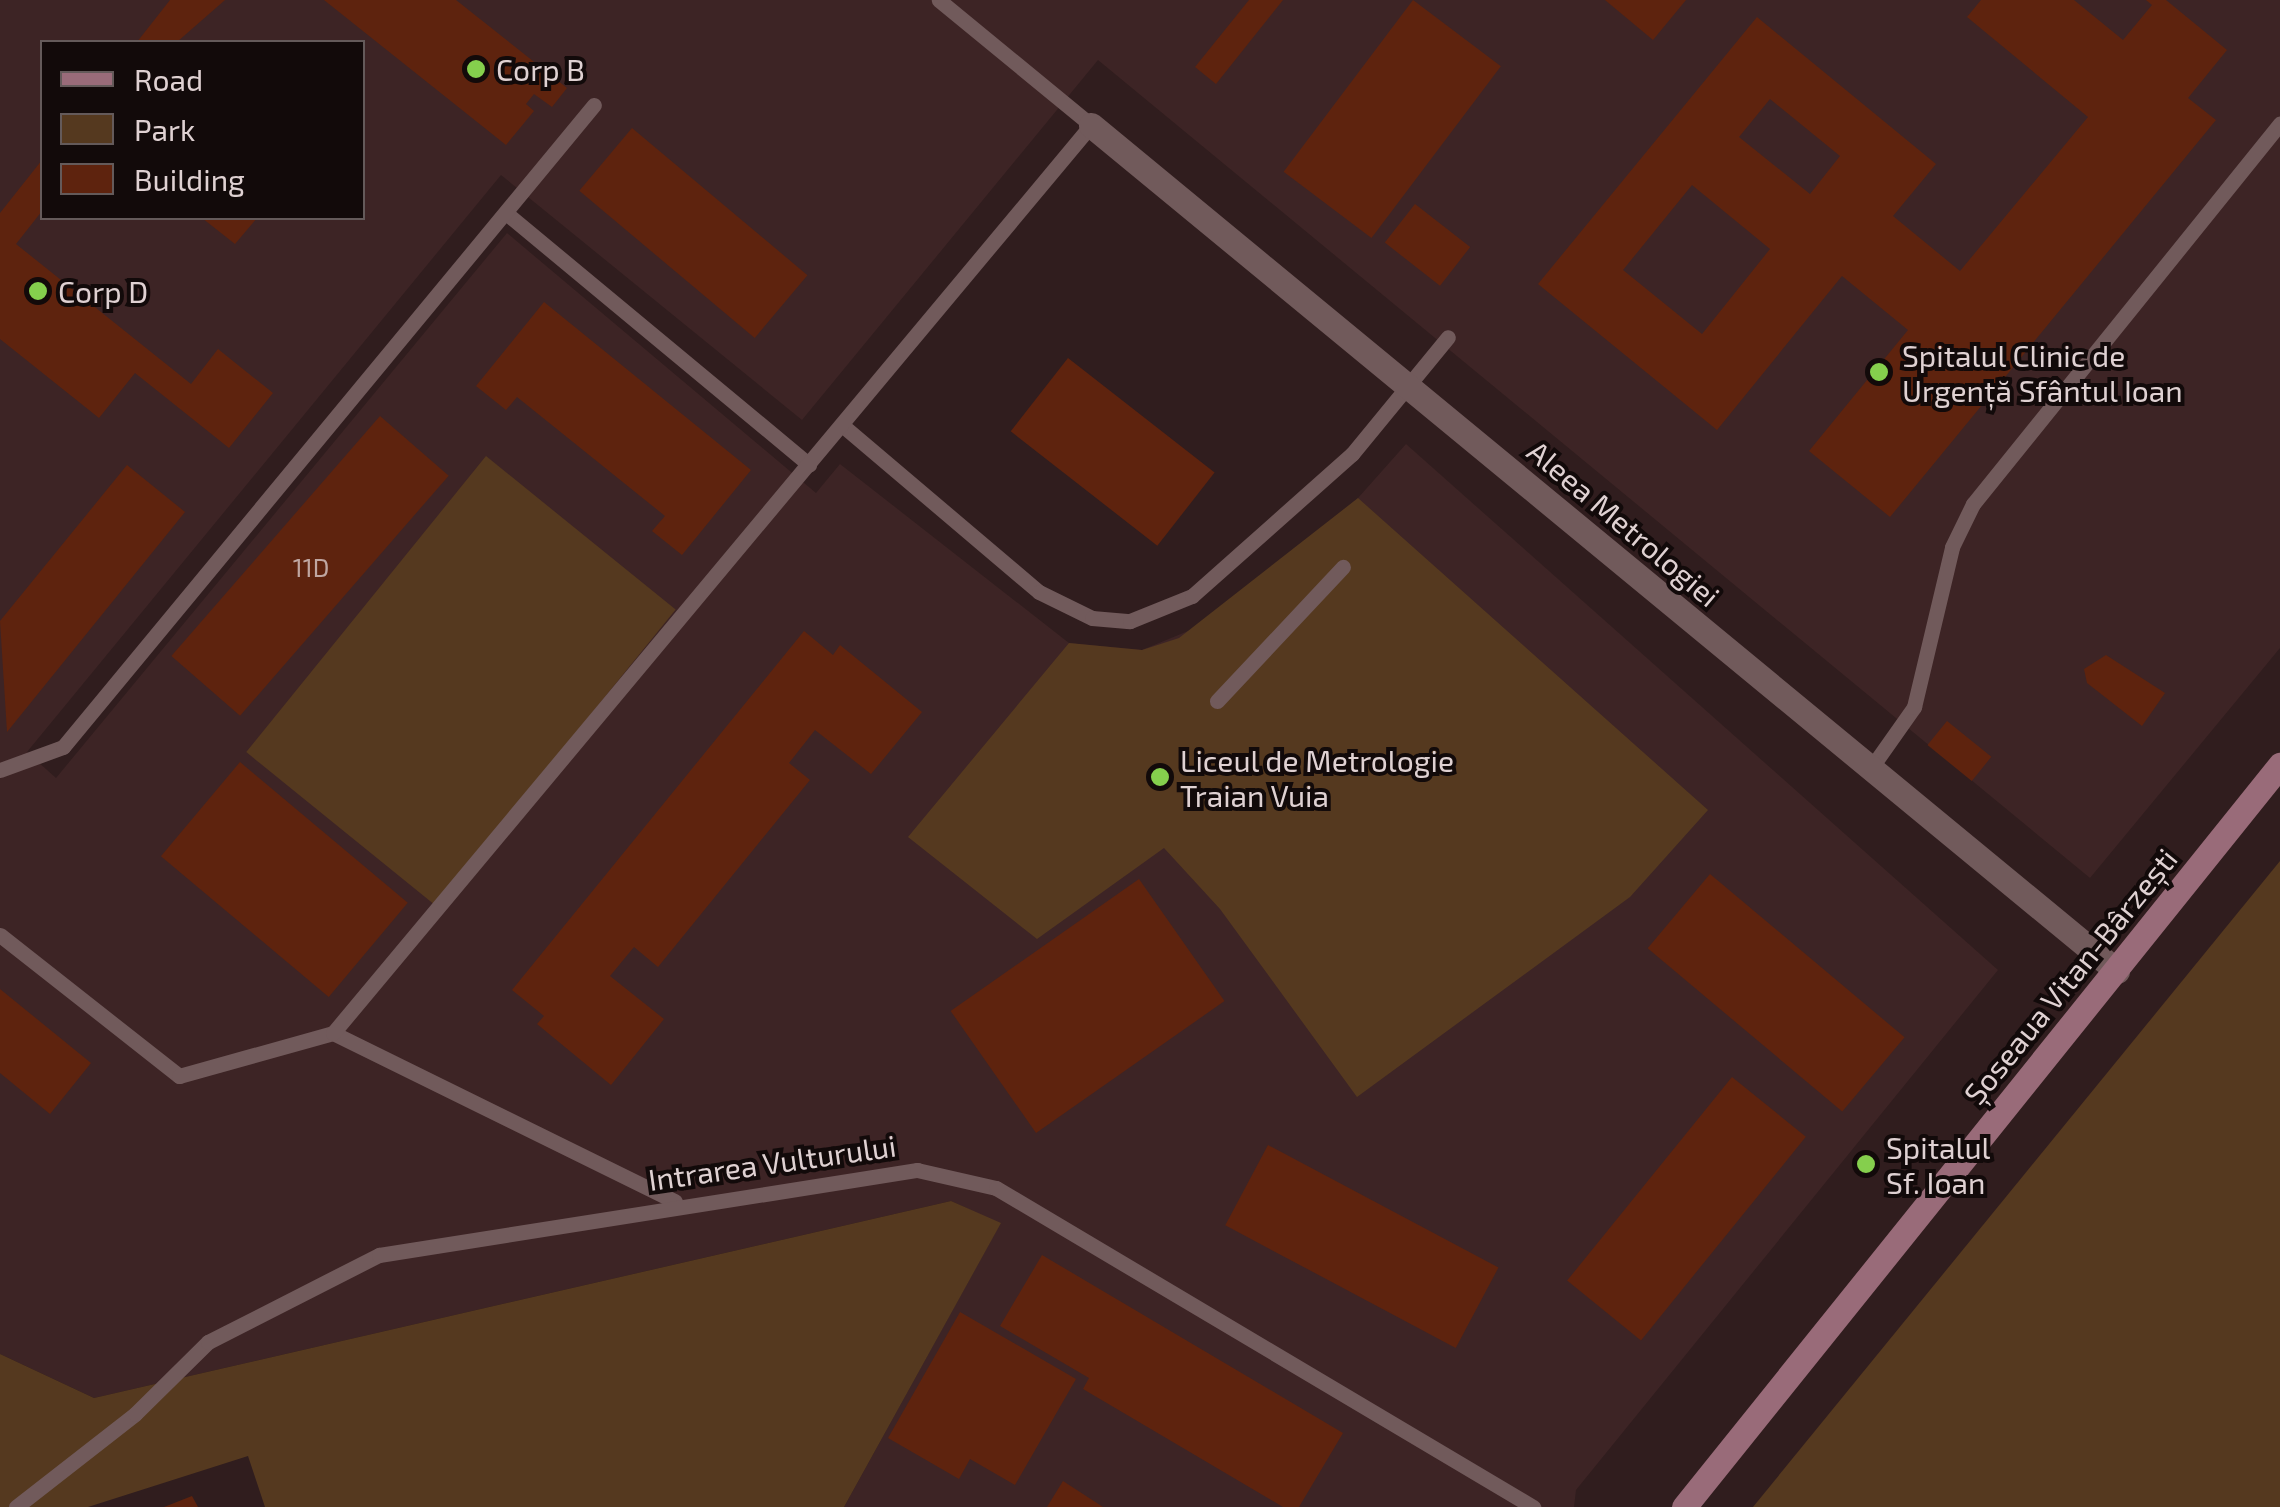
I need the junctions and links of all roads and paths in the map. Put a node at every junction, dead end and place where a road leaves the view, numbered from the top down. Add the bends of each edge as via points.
1 (939, 0) edge
2 (594, 106) dead end
3 (2280, 124) edge
4 (1091, 125) junction
5 (506, 213) junction
6 (1448, 338) dead end
7 (1408, 386) junction
8 (842, 425) junction
9 (810, 465) junction
10 (1343, 567) dead end
11 (1217, 701) dead end
12 (2280, 765) edge
13 (1870, 768) junction
14 (0, 770) edge
15 (0, 935) edge
16 (2116, 971) junction
17 (333, 1033) junction
18 (677, 1202) junction
19 (16, 1507) edge
20 (1532, 1507) edge
21 (1684, 1507) edge

1 - 4 lane
2 - 5 lane
3 - 13 lane via 1974,504 1952,547 1914,708
4 - 7 street, Aleea Metrologiei
4 - 8 lane
5 - 9 lane
5 - 14 lane via 63,747
6 - 7 lane
7 - 8 lane via 1352,454 1192,596 1130,620 1092,618 1039,592
7 - 13 street, Aleea Metrologiei
8 - 9 lane
9 - 17 lane
10 - 11 lane
12 - 16 main road, Șoseaua Vitan-Bârzești
13 - 16 street, Aleea Metrologiei
15 - 17 lane via 180,1076
16 - 21 main road, Șoseaua Vitan-Bârzești
17 - 18 lane
18 - 19 lane, Intrarea Vulturului via 379,1255 208,1342 136,1414
18 - 20 lane, Intrarea Vulturului via 917,1170 982,1182

